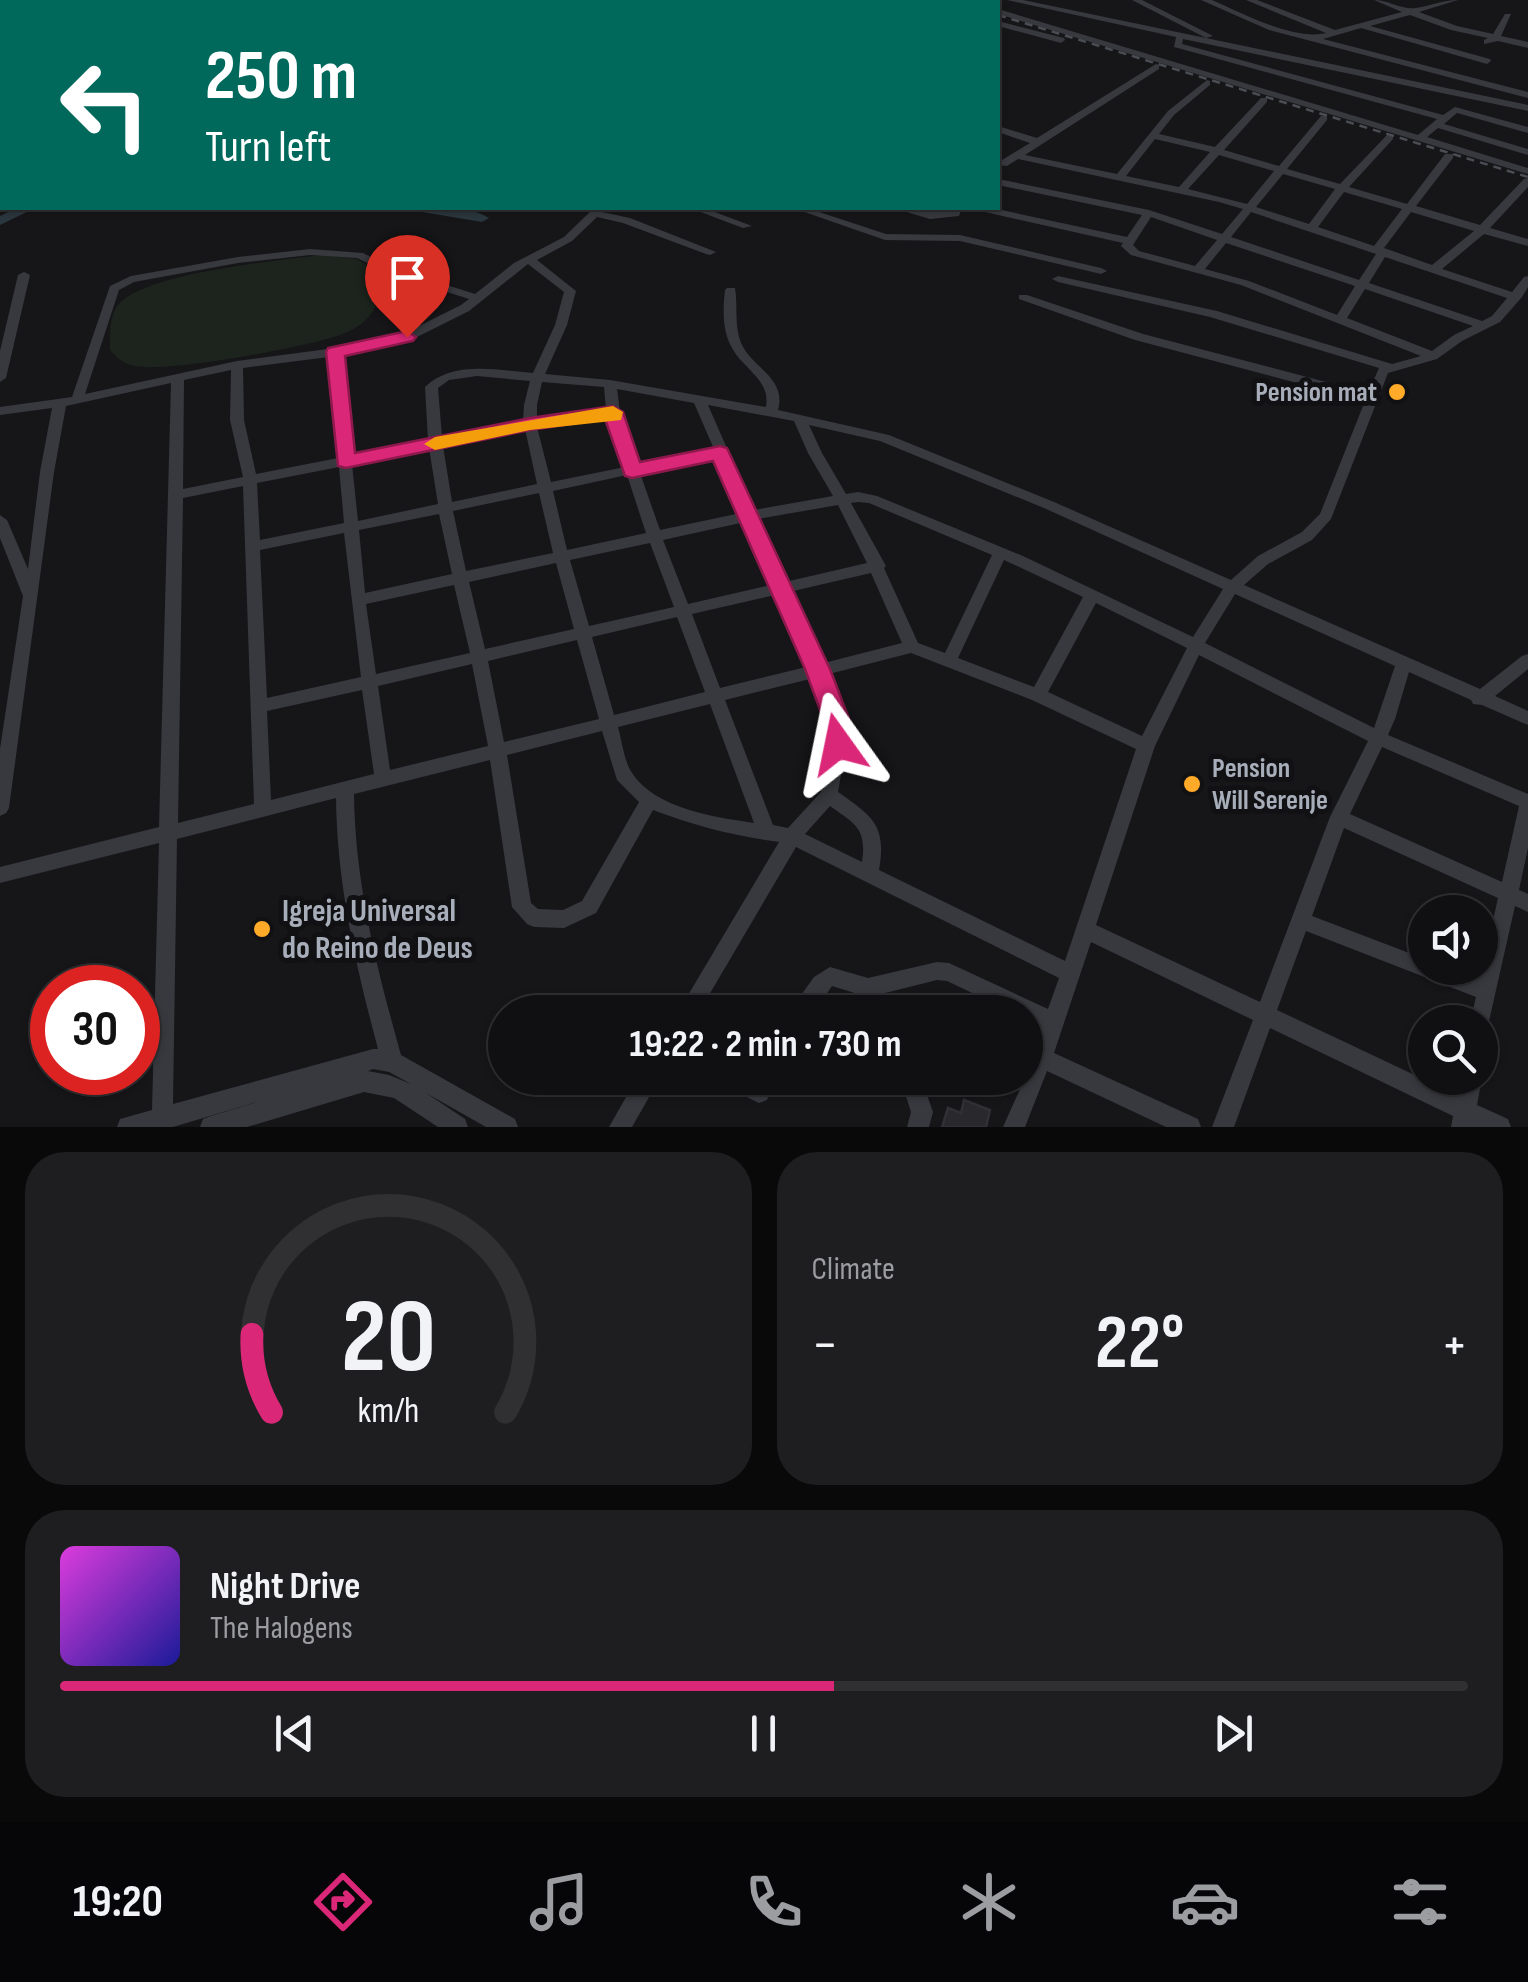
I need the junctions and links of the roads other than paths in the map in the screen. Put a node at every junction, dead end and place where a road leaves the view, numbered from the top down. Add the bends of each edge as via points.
1 (1012, 0) edge
2 (1072, 0) edge
3 (1136, 0) edge
4 (1204, 0) edge
5 (1250, 0) edge
6 (1378, 0) edge
7 (1454, 0) edge
8 (1146, 5) junction
9 (1000, 11) edge
10 (1407, 13) junction
11 (1508, 16) dead end
12 (1110, 19) junction
13 (1000, 25) edge
14 (1360, 26) junction
15 (1334, 33) junction
16 (1182, 36) junction
17 (1312, 39) junction
18 (1495, 39) junction
19 (1226, 44) junction
20 (1528, 45) edge
21 (1460, 53) junction
22 (1219, 56) junction
23 (1486, 61) dead end
24 (1156, 67) junction
25 (1204, 78) junction
26 (1528, 94) edge
27 (1264, 100) junction
28 (1528, 109) edge
29 (1324, 118) junction
30 (1439, 121) junction
31 (1522, 128) edge
32 (1000, 130) edge
33 (1154, 136) junction
34 (1421, 136) junction
35 (1390, 138) junction
36 (1035, 142) junction
37 (1503, 144) junction
38 (1217, 151) junction
39 (1528, 152) edge
40 (1016, 156) junction
41 (1449, 156) junction
42 (1489, 158) junction
43 (1000, 164) edge
44 (1278, 170) junction
45 (1528, 171) edge
46 (1122, 176) junction
47 (1528, 181) edge
48 (1000, 182) edge
49 (1183, 188) junction
50 (1340, 190) junction
51 (1250, 207) junction
52 (1410, 208) junction
53 (598, 210) edge
54 (701, 210) edge
55 (803, 210) edge
56 (834, 210) edge
57 (908, 210) edge
58 (956, 210) edge
59 (989, 210) edge
60 (1149, 213) junction
61 (822, 217) junction
62 (747, 226) dead end
63 (1312, 229) junction
64 (1483, 229) junction
65 (1224, 236) junction
66 (1128, 241) junction
67 (1528, 244) edge
68 (1380, 250) junction
69 (710, 252) dead end
70 (528, 259) junction
71 (1436, 269) junction
72 (1198, 270) junction
73 (1101, 271) dead end
74 (24, 274) dead end
75 (1058, 279) dead end
76 (1364, 284) junction
77 (1523, 288) edge
78 (731, 290) dead end
79 (1023, 297) dead end
80 (477, 298) junction
81 (1340, 320) junction
82 (1485, 326) junction
83 (335, 352) junction
84 (1432, 356) junction
85 (236, 365) junction
86 (1390, 368) junction
87 (534, 377) junction
88 (0, 378) edge
89 (178, 378) junction
90 (610, 384) junction
91 (1370, 398) junction
92 (77, 400) junction
93 (700, 401) junction
94 (60, 402) junction
95 (0, 412) edge
96 (613, 412) junction
97 (771, 412) junction
98 (799, 418) junction
99 (530, 424) junction
100 (436, 443) junction
101 (720, 452) junction
102 (346, 462) junction
103 (632, 471) junction
104 (250, 479) junction
105 (547, 486) junction
106 (175, 496) junction
107 (842, 500) junction
108 (448, 508) junction
109 (751, 516) junction
110 (0, 520) edge
111 (352, 526) junction
112 (655, 537) junction
113 (252, 547) junction
114 (561, 555) junction
115 (999, 555) junction
116 (19, 560) junction
117 (0, 564) edge
118 (878, 566) junction
119 (459, 580) junction
120 (1232, 588) junction
121 (782, 590) junction
122 (1092, 595) junction
123 (31, 596) junction
124 (358, 600) junction
125 (680, 610) junction
126 (584, 630) junction
127 (1195, 647) junction
128 (912, 648) junction
129 (476, 658) junction
130 (950, 659) junction
131 (1528, 660) edge
132 (1403, 665) junction
133 (818, 669) junction
134 (18, 674) junction
135 (0, 677) edge
136 (370, 680) junction
137 (1038, 695) junction
138 (716, 698) junction
139 (1480, 699) junction
140 (258, 707) junction
141 (1528, 718) edge
142 (608, 723) junction
143 (1376, 738) junction
144 (1146, 746) junction
145 (498, 750) junction
146 (383, 779) junction
147 (345, 788) junction
148 (829, 795) junction
149 (649, 801) junction
150 (1528, 804) edge
151 (0, 808) edge
152 (262, 810) junction
153 (1339, 818) junction
154 (171, 833) junction
155 (767, 834) junction
156 (792, 836) junction
157 (0, 874) edge
158 (869, 874) junction
159 (1518, 898) edge
160 (1303, 922) junction
161 (1086, 930) junction
162 (1070, 973) junction
163 (868, 988) junction
164 (1486, 991) junction
165 (698, 995) edge
166 (815, 995) edge
167 (871, 995) edge
168 (1483, 1005) edge
169 (1268, 1014) junction
170 (1054, 1022) junction
171 (1043, 1055) edge
172 (1043, 1058) edge
173 (392, 1062) junction
174 (295, 1090) junction
175 (640, 1095) edge
176 (916, 1095) edge
177 (1027, 1095) edge
178 (1463, 1118) edge
179 (163, 1122) edge
180 (128, 1127) edge
181 (211, 1127) edge
182 (458, 1127) edge
183 (507, 1127) edge
184 (620, 1127) edge
185 (918, 1127) edge
186 (1014, 1127) edge
187 (1190, 1127) edge
188 (1223, 1127) edge
189 (1500, 1127) edge

1 - 12 street
2 - 12 street
3 - 8 street
4 - 17 street
5 - 15 street
6 - 10 street
7 - 10 street
8 - 12 street
8 - 19 street
9 - 25 street
10 - 14 street
10 - 18 street
11 - 18 street
12 - 16 street
13 - 24 street
14 - 15 street
14 - 21 street
15 - 17 street
16 - 19 street
16 - 22 street via 1177,45
17 - 26 street
18 - 20 street
18 - 21 street
19 - 22 street
19 - 28 street
21 - 23 street
22 - 25 street
22 - 30 street
24 - 25 street
24 - 36 street
25 - 27 street
25 - 33 street
25 - 34 street
27 - 29 street
27 - 38 street
28 - 31 street
29 - 35 street
29 - 44 street
30 - 31 street via 1462,111
30 - 34 street
30 - 37 street
31 - 37 street
32 - 36 street
33 - 38 street
33 - 46 street
34 - 42 street
35 - 41 street
35 - 50 street
36 - 40 street
37 - 39 street
37 - 42 street
38 - 44 street
38 - 49 street
40 - 43 street
40 - 46 street
41 - 47 street
41 - 52 street
42 - 45 street
44 - 50 street
44 - 51 street
46 - 49 street
47 - 64 street
48 - 60 street
49 - 51 street
50 - 52 street
50 - 63 street
51 - 63 street
51 - 65 street
52 - 64 street
52 - 68 street
53 - 69 street
53 - 70 street via 568,240
54 - 62 street
55 - 61 street
56 - 61 street
57 - 58 street via 944,217
59 - 66 street
60 - 65 street
60 - 66 street
61 - 73 street via 884,237 960,238
63 - 68 street
64 - 67 street
64 - 71 street
65 - 72 street
65 - 76 street
66 - 72 street via 1135,253
68 - 71 street
68 - 76 street
70 - 80 street
70 - 87 street via 570,291
71 - 77 street
72 - 81 street
74 - 88 street
75 - 86 street via 1213,314
76 - 81 street
76 - 82 street
77 - 82 street
78 - 97 street via 734,342 772,386
79 - 91 street via 1139,337
80 - 83 street via 407,337
80 - 92 street via 348,254 238,260 132,279 114,288
81 - 84 street
82 - 84 street
83 - 85 street
83 - 102 street
84 - 86 street
85 - 89 street
85 - 104 street via 237,420
86 - 91 street
87 - 90 street
87 - 99 street
87 - 100 street via 477,372 437,381
89 - 92 street
89 - 106 street
90 - 93 street
90 - 96 street
91 - 120 street via 1326,516
92 - 94 street
93 - 97 street
93 - 101 street
94 - 95 street
94 - 123 street
96 - 99 street
96 - 103 street
97 - 98 street
98 - 107 street via 811,454
98 - 120 street via 940,459
99 - 100 street
99 - 105 street
100 - 102 street
100 - 108 street
101 - 103 street
101 - 109 street
102 - 104 street
102 - 111 street
103 - 105 street
103 - 112 street
104 - 106 street
104 - 113 street
105 - 108 street
105 - 114 street
106 - 154 street
107 - 109 street
107 - 115 street via 885,503
107 - 118 street
108 - 111 street
108 - 119 street
109 - 112 street
109 - 121 street
110 - 116 street
111 - 113 street
111 - 124 street
112 - 114 street
112 - 125 street
113 - 140 street
114 - 119 street
114 - 126 street
115 - 122 street
115 - 130 street
116 - 117 street
116 - 123 street
118 - 121 street
118 - 128 street
119 - 124 street
119 - 129 street
120 - 127 street
120 - 132 street
121 - 125 street
121 - 133 street
122 - 127 street
122 - 137 street
123 - 134 street
124 - 136 street
125 - 126 street
125 - 138 street
126 - 129 street
126 - 142 street
127 - 143 street
127 - 144 street
128 - 130 street
128 - 133 street
129 - 136 street
129 - 145 street
130 - 137 street
131 - 139 street
132 - 139 street
132 - 143 street
133 - 138 street
133 - 148 street via 840,729
134 - 135 street
134 - 151 street
136 - 140 street
136 - 146 street
137 - 144 street
138 - 142 street
138 - 155 street
139 - 141 street
140 - 152 street
142 - 145 street
142 - 149 street via 623,775
143 - 150 street
143 - 153 street
144 - 161 street
145 - 146 street
145 - 149 street via 522,907 534,918 564,919 589,907
146 - 147 street
147 - 152 street
147 - 173 street via 344,848 355,925
148 - 156 street
148 - 158 street via 873,833
149 - 155 street
150 - 159 street
152 - 154 street
153 - 159 street
153 - 160 street
154 - 157 street
154 - 179 street
155 - 156 street
156 - 158 street
156 - 165 street
158 - 162 street
159 - 164 street
160 - 164 street
160 - 169 street
161 - 162 street
161 - 169 street
162 - 170 street
163 - 166 street via 830,976
163 - 167 street
163 - 170 street via 948,972
164 - 168 street
169 - 178 street
169 - 188 street
170 - 171 street
172 - 187 street
173 - 174 street via 374,1059
173 - 183 street
174 - 179 street
174 - 181 street
174 - 182 street via 379,1081
175 - 184 street
176 - 185 street
177 - 186 street
178 - 189 street
179 - 180 street

